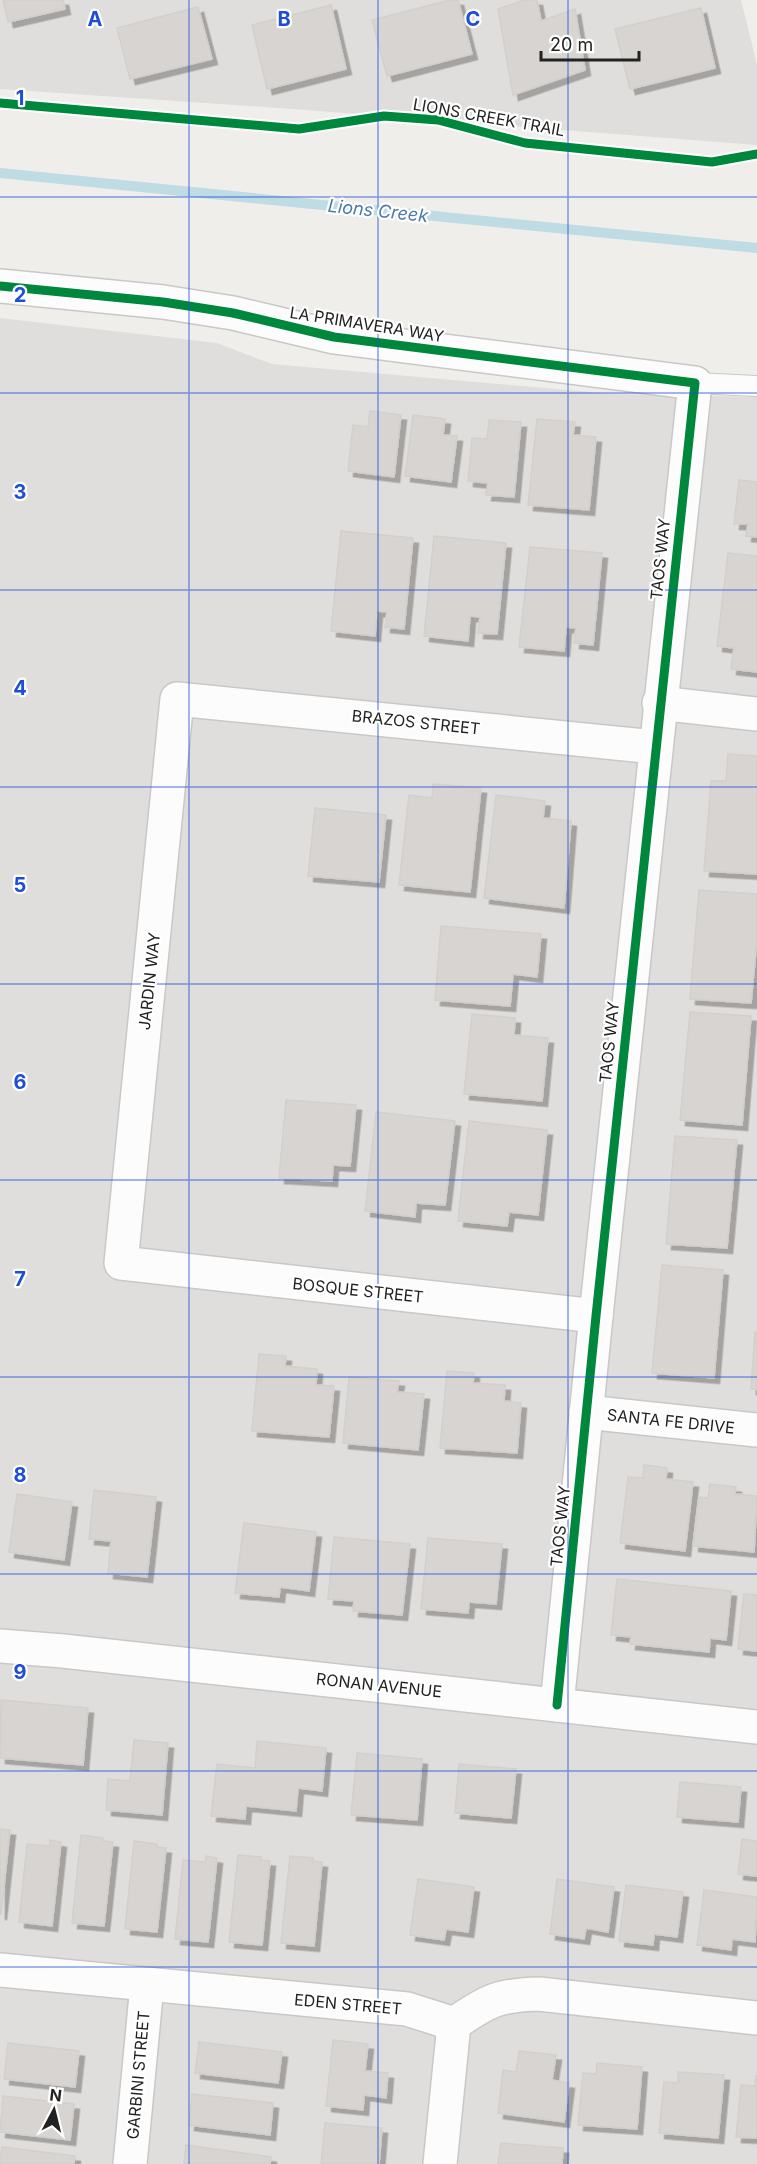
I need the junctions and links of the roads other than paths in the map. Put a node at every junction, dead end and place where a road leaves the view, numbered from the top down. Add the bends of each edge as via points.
1 (0, 286) edge
2 (695, 383) junction
3 (757, 386) edge
4 (177, 699) joint
5 (659, 703) junction
6 (757, 714) edge
7 (655, 747) junction
8 (121, 1263) joint
9 (596, 1316) junction
10 (586, 1412) junction
11 (757, 1430) edge
12 (0, 1646) edge
13 (558, 1705) junction
14 (757, 1727) edge
15 (0, 1970) edge
16 (147, 1985) junction
17 (757, 2018) edge
18 (454, 2024) junction
19 (130, 2164) edge
20 (440, 2164) edge

1 - 2 street, LA PRIMAVERA WAY via 163,302 233,313 334,337
2 - 3 lane
2 - 5 street, TAOS WAY
4 - 7 street, BRAZOS STREET
4 - 8 street, JARDIN WAY
5 - 6 street
5 - 7 street, TAOS WAY
7 - 9 street, TAOS WAY
8 - 9 street, BOSQUE STREET
9 - 10 street, TAOS WAY
10 - 11 street, SANTA FE DRIVE
10 - 13 street, TAOS WAY
12 - 13 street, RONAN AVENUE
13 - 14 street, RONAN AVENUE
15 - 16 street, EDEN STREET
16 - 18 street, EDEN STREET via 407,2009
16 - 19 street, GARBINI STREET
17 - 18 street via 539,1994 511,1995 481,2004
18 - 20 street

